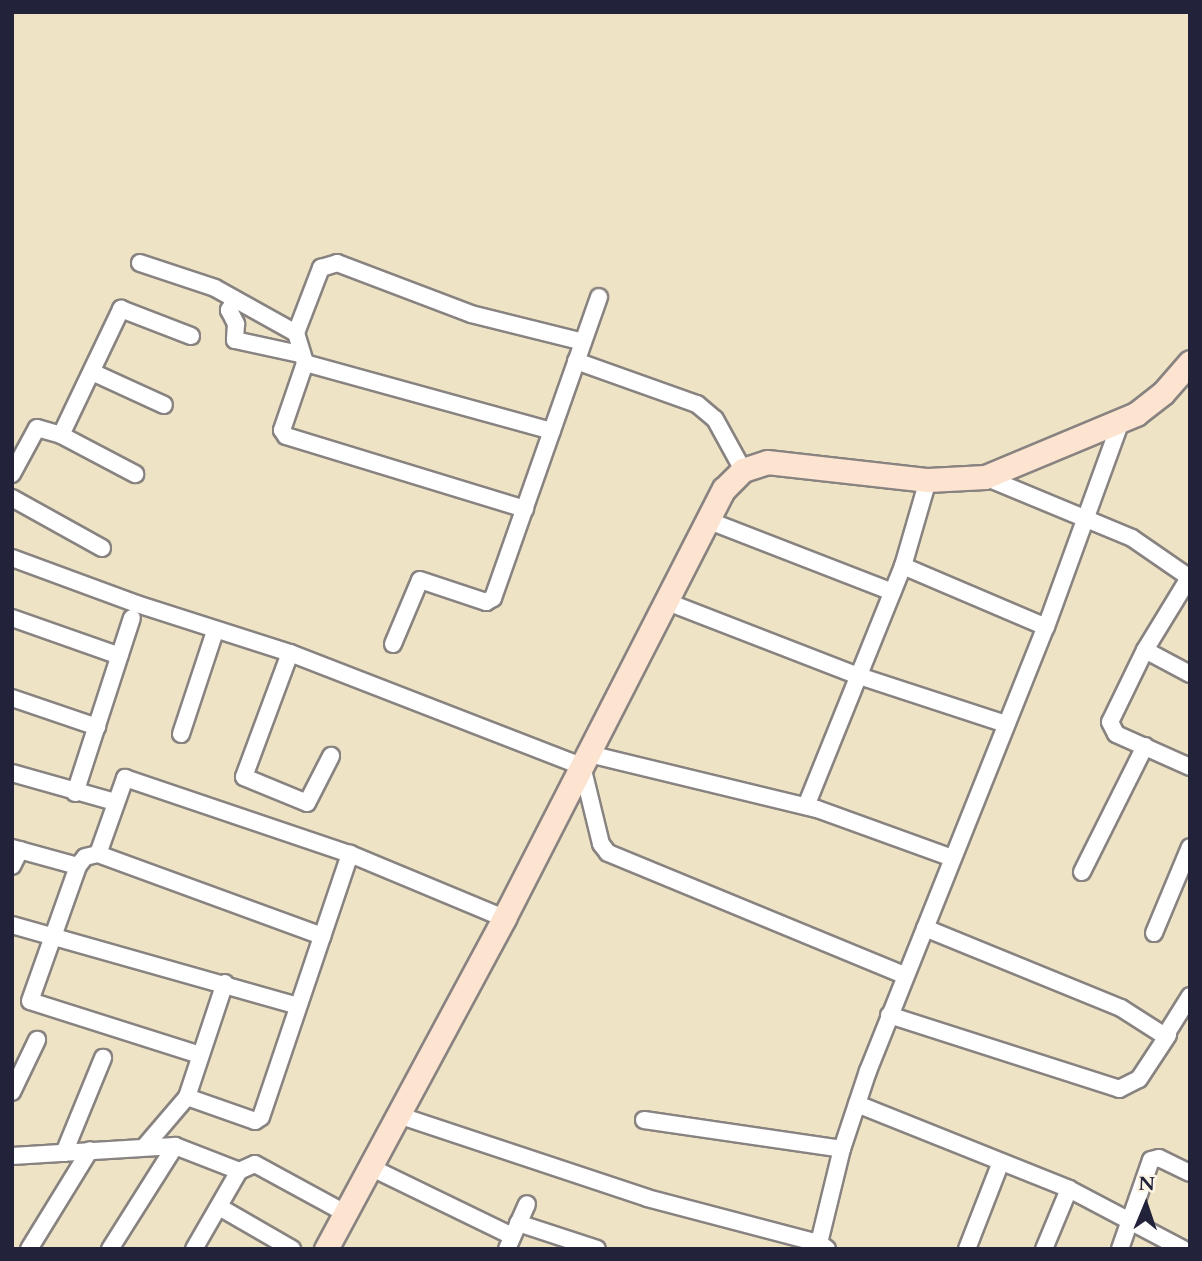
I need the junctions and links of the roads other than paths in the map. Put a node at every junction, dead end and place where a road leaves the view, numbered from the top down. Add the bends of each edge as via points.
1 (140, 262) dead end
2 (599, 297) dead end
3 (235, 300) junction
4 (296, 333) junction
5 (191, 336) dead end
6 (583, 342) junction
7 (302, 358) junction
8 (576, 361) junction
9 (1190, 362) edge
10 (92, 372) junction
11 (164, 405) dead end
12 (1121, 421) junction
13 (552, 431) junction
14 (61, 435) junction
15 (743, 470) junction
16 (12, 474) edge
17 (135, 474) dead end
18 (985, 477) junction
19 (928, 480) junction
20 (12, 498) edge
21 (525, 509) junction
22 (1085, 518) junction
23 (707, 520) junction
24 (102, 548) dead end
25 (12, 558) edge
26 (903, 566) junction
27 (1189, 578) edge
28 (893, 592) junction
29 (665, 601) junction
30 (12, 618) edge
31 (132, 618) dead end
32 (1046, 626) junction
33 (215, 631) junction
34 (393, 645) dead end
35 (1145, 650) junction
36 (290, 653) junction
37 (120, 656) junction
38 (1190, 674) edge
39 (856, 675) junction
40 (12, 698) edge
41 (1006, 724) junction
42 (97, 727) junction
43 (181, 734) dead end
44 (1145, 746) junction
45 (331, 756) dead end
46 (586, 760) junction
47 (1190, 766) edge
48 (12, 773) edge
49 (75, 793) junction
50 (115, 802) junction
51 (806, 806) junction
52 (1190, 847) edge
53 (16, 849) edge
54 (98, 854) junction
55 (350, 854) junction
56 (951, 858) junction
57 (12, 866) edge
58 (78, 866) junction
59 (1082, 872) dead end
60 (504, 918) junction
61 (12, 925) edge
62 (925, 928) junction
63 (1154, 933) dead end
64 (322, 936) junction
65 (56, 937) junction
66 (904, 975) junction
67 (225, 983) junction
68 (1190, 996) edge
69 (298, 1006) junction
70 (889, 1015) junction
71 (1168, 1035) junction
72 (37, 1040) dead end
73 (200, 1055) junction
74 (103, 1058) dead end
75 (12, 1092) edge
76 (187, 1097) junction
77 (857, 1104) junction
78 (398, 1115) junction
79 (644, 1120) dead end
80 (146, 1145) junction
81 (175, 1146) junction
82 (842, 1149) junction
83 (90, 1150) junction
84 (64, 1153) junction
85 (12, 1156) edge
86 (1001, 1163) junction
87 (370, 1167) junction
88 (239, 1171) junction
89 (1190, 1173) edge
90 (1069, 1189) junction
91 (527, 1204) dead end
92 (221, 1208) junction
93 (345, 1213) junction
94 (1130, 1222) junction
95 (512, 1236) edge
96 (586, 1247) edge
97 (821, 1247) edge
98 (29, 1249) edge
99 (110, 1249) edge
100 (194, 1249) edge
101 (292, 1249) edge
102 (326, 1249) edge
103 (967, 1249) edge
104 (1044, 1249) edge
105 (1120, 1249) edge
106 (1183, 1249) edge

1 - 3 street
2 - 6 street
3 - 4 street
3 - 7 street via 229,310 236,324 235,340
4 - 6 street via 321,268 337,263 471,314
4 - 7 street
5 - 10 street via 121,309
6 - 8 street
7 - 13 street
7 - 21 street via 282,430 286,436
8 - 13 street
8 - 15 street via 697,404 715,419
9 - 12 main road via 1163,393
10 - 11 street
10 - 14 street
12 - 18 main road
12 - 22 street
13 - 21 street
14 - 16 street via 37,428
14 - 17 street
15 - 19 main road via 767,462
15 - 23 main road via 724,489
18 - 19 main road
18 - 22 street
19 - 26 street
20 - 24 street
21 - 34 street via 491,602 420,580
22 - 27 street via 1132,538
22 - 32 street
23 - 28 street
23 - 29 main road
25 - 33 street
26 - 28 street
26 - 32 street
27 - 35 street
28 - 39 street
29 - 39 street
29 - 46 main road
30 - 37 street
31 - 37 street
32 - 41 street
33 - 36 street
33 - 43 street
35 - 38 street
35 - 44 street via 1110,722 1116,734
36 - 45 street via 244,776 307,803
36 - 46 street
37 - 42 street
39 - 41 street
39 - 51 street
40 - 42 street
41 - 56 street
42 - 49 street
44 - 47 street
44 - 59 street
46 - 51 street
46 - 60 main road
46 - 66 street via 601,844 608,853
48 - 49 street
49 - 50 street
50 - 54 street
50 - 55 street via 122,781 130,777
51 - 56 street
52 - 63 street
53 - 57 street
53 - 58 street
54 - 58 street via 85,857
54 - 64 street
55 - 60 street
55 - 64 street
56 - 62 street
58 - 65 street
60 - 78 main road
61 - 65 street
62 - 66 street
62 - 71 street via 1121,1008
64 - 69 street
65 - 67 street
65 - 73 street via 29,995 34,1006
66 - 70 street
67 - 69 street
67 - 73 street
68 - 71 street
69 - 76 street via 259,1120
70 - 71 street via 1119,1088 1139,1079
70 - 77 street
72 - 75 street
73 - 76 street
74 - 84 street
76 - 80 street
77 - 82 street
77 - 86 street
78 - 87 main road
78 - 97 street via 647,1198
79 - 82 street
80 - 81 street
80 - 83 street
81 - 88 street
81 - 99 street
82 - 97 street
83 - 84 street
83 - 98 street
84 - 85 street
86 - 90 street
86 - 103 street
87 - 93 main road
87 - 95 street
88 - 92 street
88 - 93 street via 255,1164
89 - 94 street via 1153,1158
90 - 94 street
90 - 104 street
91 - 95 street
92 - 100 street
92 - 101 street
93 - 102 main road
94 - 105 street
94 - 106 street
95 - 96 street

